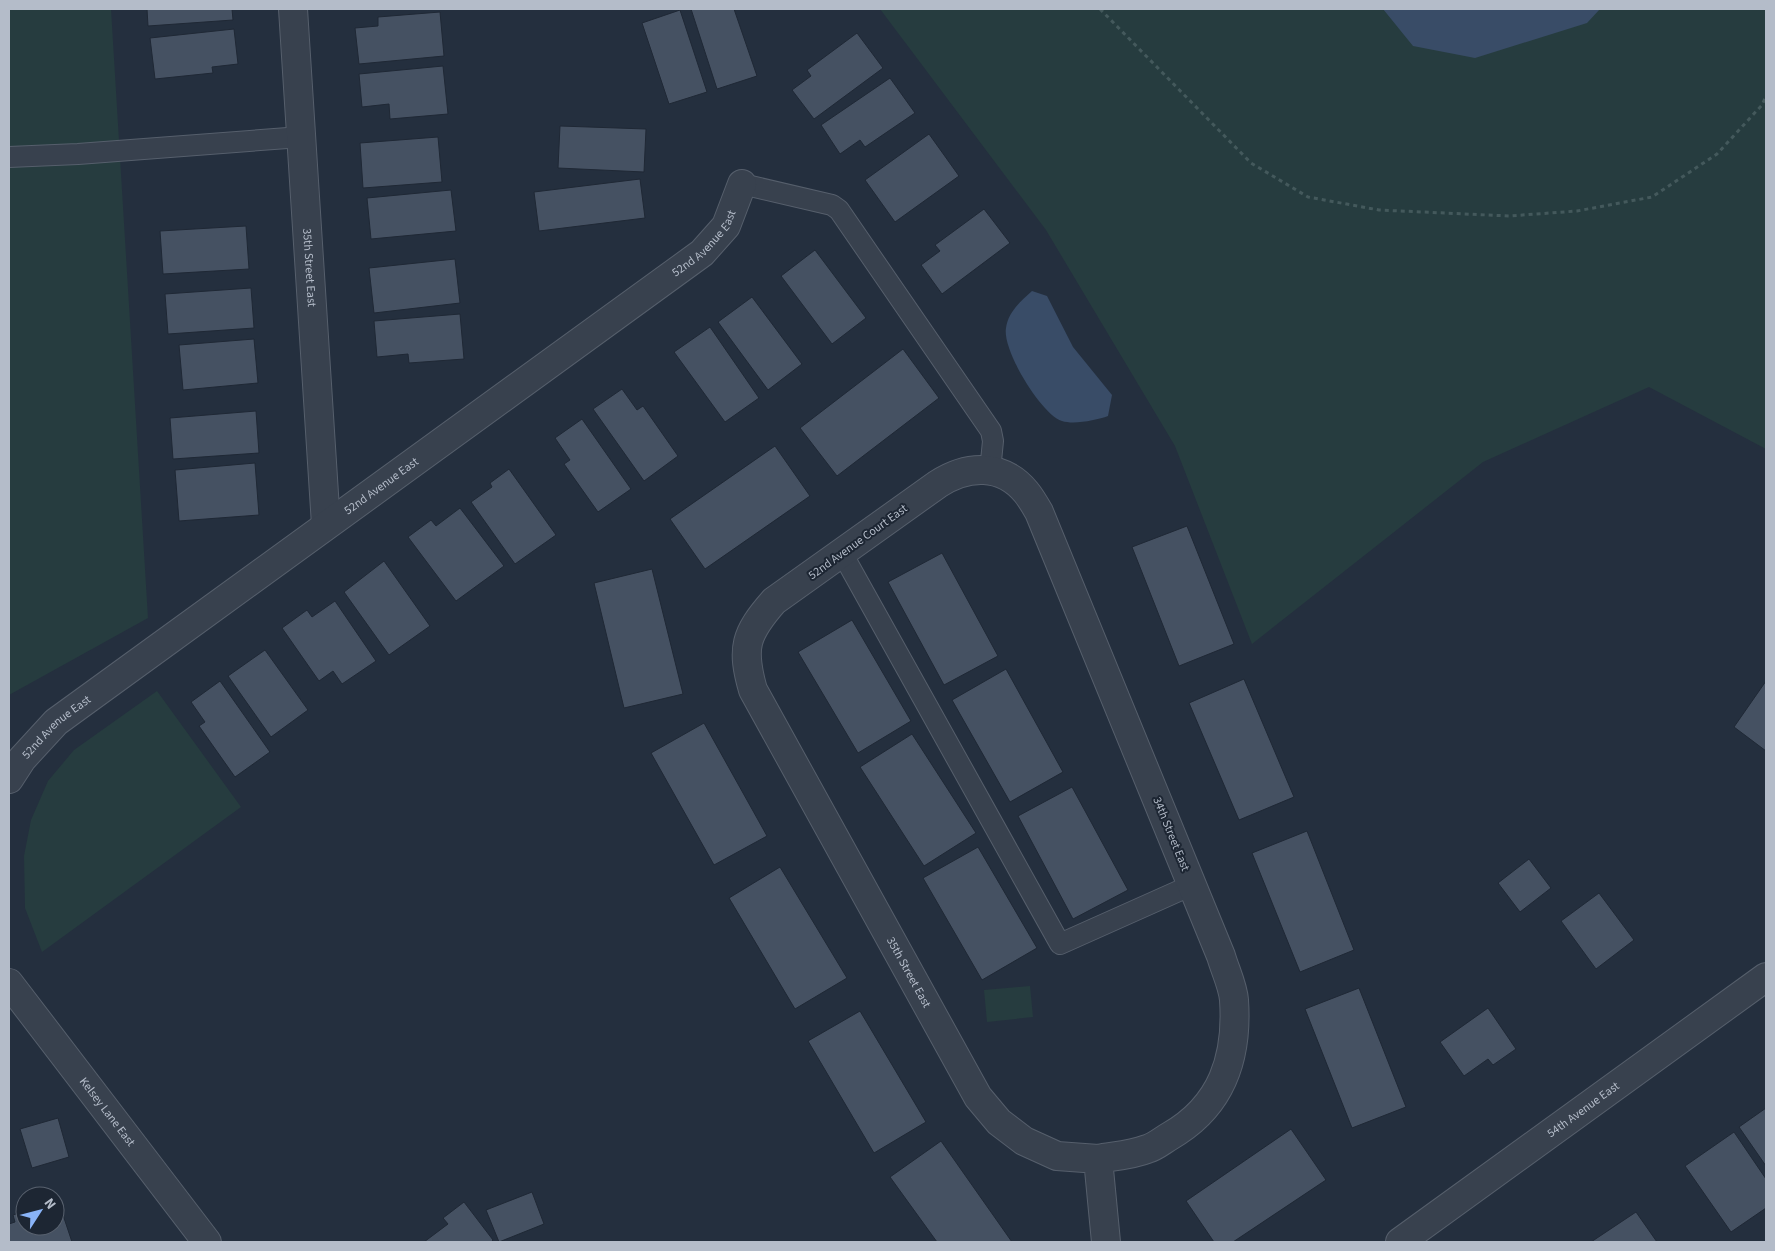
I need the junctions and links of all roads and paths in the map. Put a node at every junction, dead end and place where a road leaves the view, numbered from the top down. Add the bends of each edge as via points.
1 (293, 9) edge
2 (1100, 9) edge
3 (1766, 96) edge
4 (302, 138) junction
5 (9, 157) edge
6 (742, 184) joint
7 (990, 471) junction
8 (326, 525) junction
9 (842, 553) junction
10 (747, 644) joint
11 (9, 779) edge
12 (1192, 885) junction
13 (1766, 978) edge
14 (9, 983) edge
15 (1098, 1159) junction
16 (1428, 1234) edge
17 (207, 1242) edge
18 (1106, 1242) edge
19 (1400, 1242) edge

1 - 4 street, 35th Street East
2 - 3 path via 1251,164 1308,197 1380,210 1509,216 1577,211 1652,197 1717,154 1762,105
4 - 5 lane
4 - 8 street, 35th Street East
6 - 7 lane via 832,205 839,210 991,430
6 - 8 street, 52nd Avenue East via 726,226 702,253
7 - 9 street, 52nd Avenue Court East via 968,470 953,474
7 - 12 street, 34th Street East via 1009,477 1026,492 1039,512
8 - 11 street, 52nd Avenue East via 56,722 22,759
9 - 10 street, 52nd Avenue Court East via 774,601 754,624
9 - 12 lane via 1060,944
10 - 15 street, 35th Street East via 746,664 753,690 978,1097 999,1122 1024,1141 1056,1156
12 - 15 street, 34th Street East via 1234,998 1231,1059 1224,1081 1207,1108 1180,1130 1147,1149
13 - 16 street, 54th Avenue East
14 - 17 street, Kelsey Lane East
15 - 18 street
16 - 19 street, 54th Avenue East

